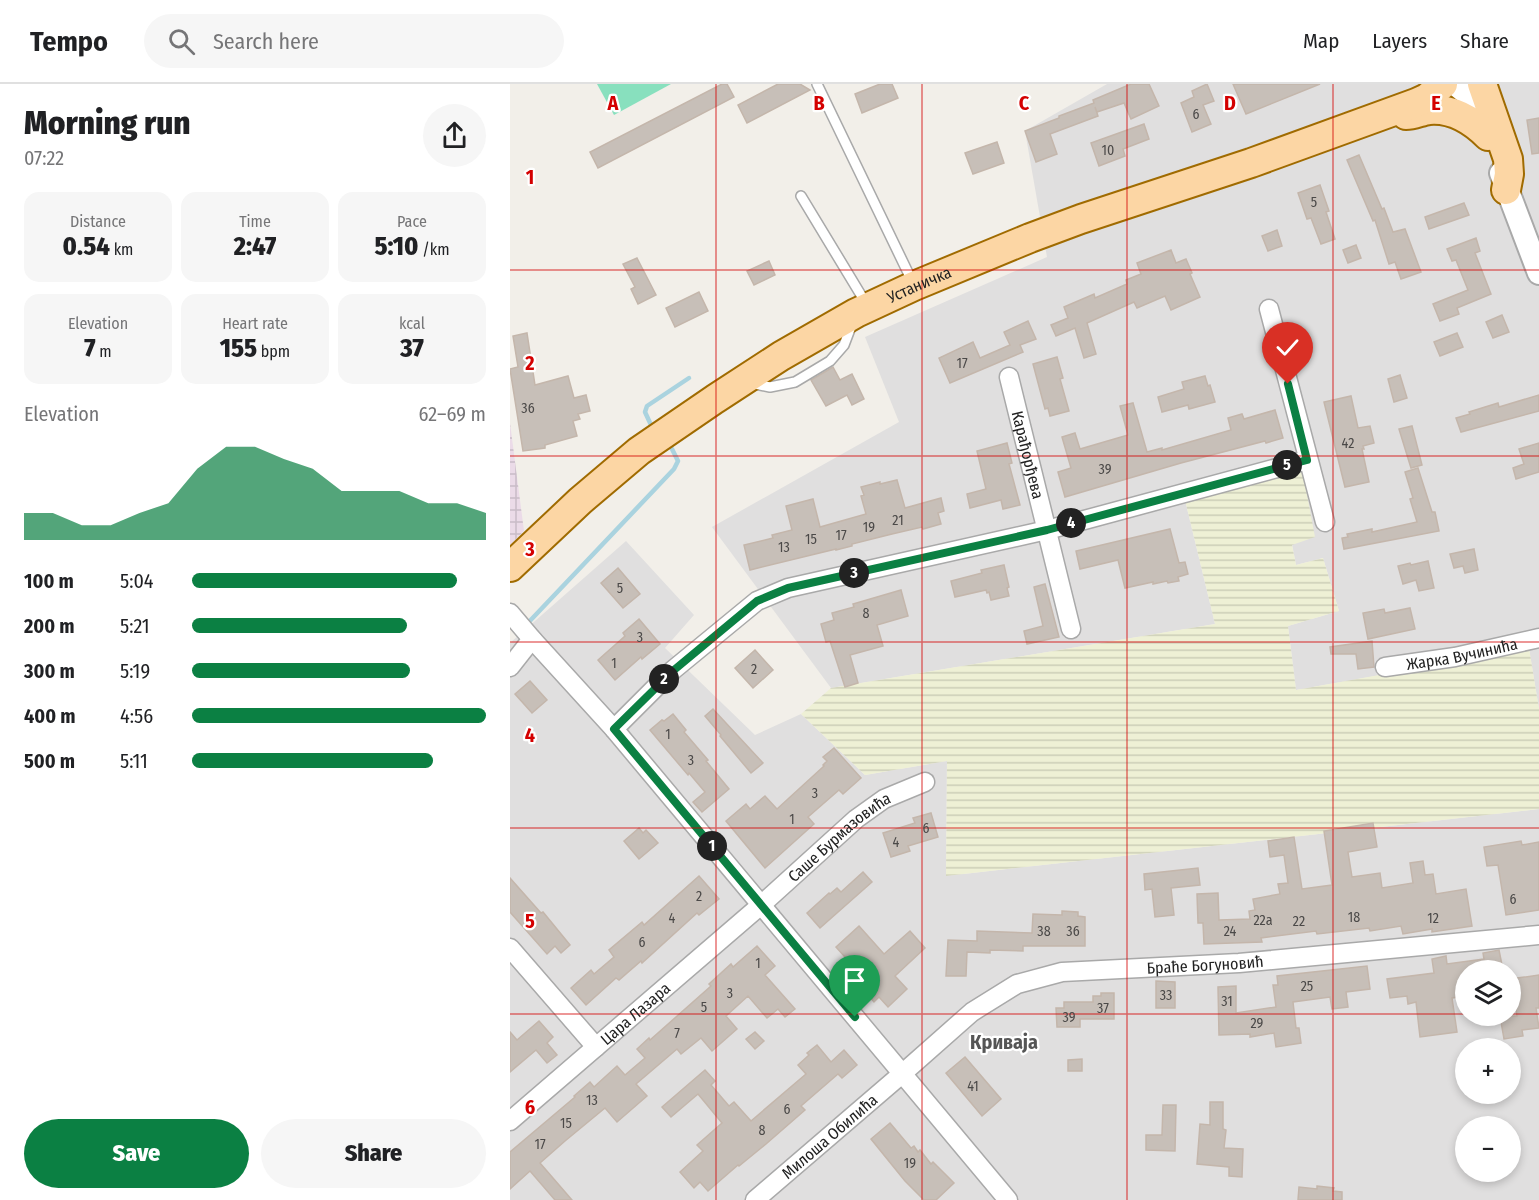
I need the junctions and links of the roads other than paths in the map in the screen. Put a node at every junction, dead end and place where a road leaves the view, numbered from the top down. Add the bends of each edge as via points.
1 (817, 84) edge
2 (1443, 84) edge
3 (1454, 84) edge
4 (1482, 84) edge
5 (1389, 114) junction
6 (1488, 136) junction
7 (1506, 190) junction
8 (801, 196) dead end
9 (1534, 245) edge
10 (1539, 273) edge
11 (914, 285) junction
12 (1269, 309) dead end
13 (862, 310) junction
14 (1009, 377) dead end
15 (1307, 460) junction
16 (1325, 522) dead end
17 (1047, 530) junction
18 (510, 567) edge
19 (510, 613) edge
20 (1071, 629) dead end
21 (1539, 638) edge
22 (532, 639) junction
23 (510, 667) edge
24 (1385, 668) dead end
25 (614, 729) junction
26 (925, 782) dead end
27 (761, 905) junction
28 (1539, 935) edge
29 (510, 948) edge
30 (596, 1047) junction
31 (903, 1073) junction
32 (510, 1121) edge
33 (755, 1200) edge
34 (1008, 1200) edge

1 - 11 lane
2 - 5 main road via 1427,98
3 - 6 street via 1473,100
4 - 7 main road via 1508,159
5 - 6 main road via 1409,116 1427,110 1456,114
5 - 11 main road, Устаничка via 1081,219
6 - 7 street
7 - 9 street
8 - 13 lane
9 - 10 street
11 - 13 main road, Устаничка
12 - 15 street
13 - 18 main road, Устаничка via 742,381 639,451
14 - 17 street, Карађорђева
15 - 16 street
15 - 17 street
17 - 20 street, Карађорђева
17 - 25 street via 788,588 757,601 674,670
19 - 22 street
21 - 24 street, Жарка Вучинића
22 - 23 street
22 - 25 street
25 - 27 street
26 - 27 street, Саше Бурмазовића via 884,799 856,819
27 - 30 street, Цара Лазара
27 - 31 street
28 - 31 street, Браће Богуновић via 1239,963 1062,972 1017,984 972,1012
29 - 30 street
30 - 32 street, Цара Лазара
31 - 33 street, Милоша Обилића
31 - 34 street

